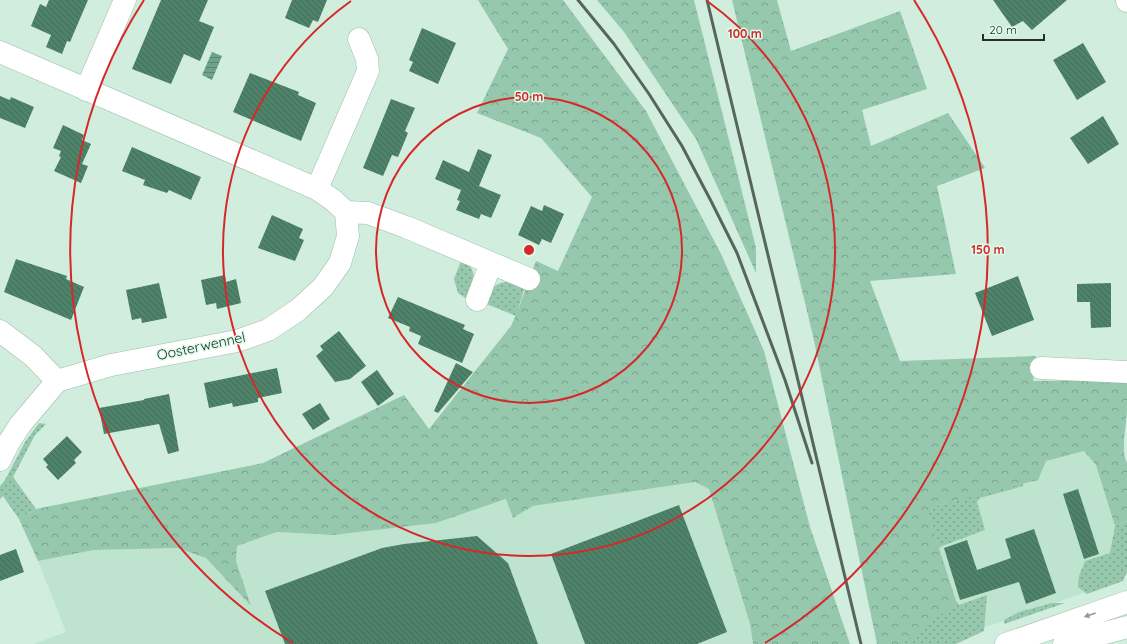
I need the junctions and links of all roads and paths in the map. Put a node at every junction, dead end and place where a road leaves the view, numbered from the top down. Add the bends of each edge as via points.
1 (124, 0) edge
2 (359, 39) dead end
3 (0, 52) edge
4 (86, 90) junction
5 (318, 189) junction
6 (346, 212) junction
7 (491, 263) junction
8 (529, 279) dead end
9 (477, 300) dead end
10 (0, 331) edge
11 (1041, 368) dead end
12 (1127, 372) edge
13 (57, 381) junction
14 (0, 460) edge
15 (1127, 602) edge
16 (1127, 627) edge
17 (1006, 644) edge
18 (1064, 644) edge

1 - 4 street
2 - 5 street via 367,59 368,71
3 - 4 street
4 - 5 street
5 - 6 street
6 - 7 street via 368,212
6 - 13 street, Oosterwennel via 348,236 340,263 324,287 298,310 268,330 237,341 111,365
7 - 8 street
7 - 9 street
10 - 13 street via 33,356
11 - 12 street
13 - 14 street via 20,425
15 -> 17 street
16 - 18 street

